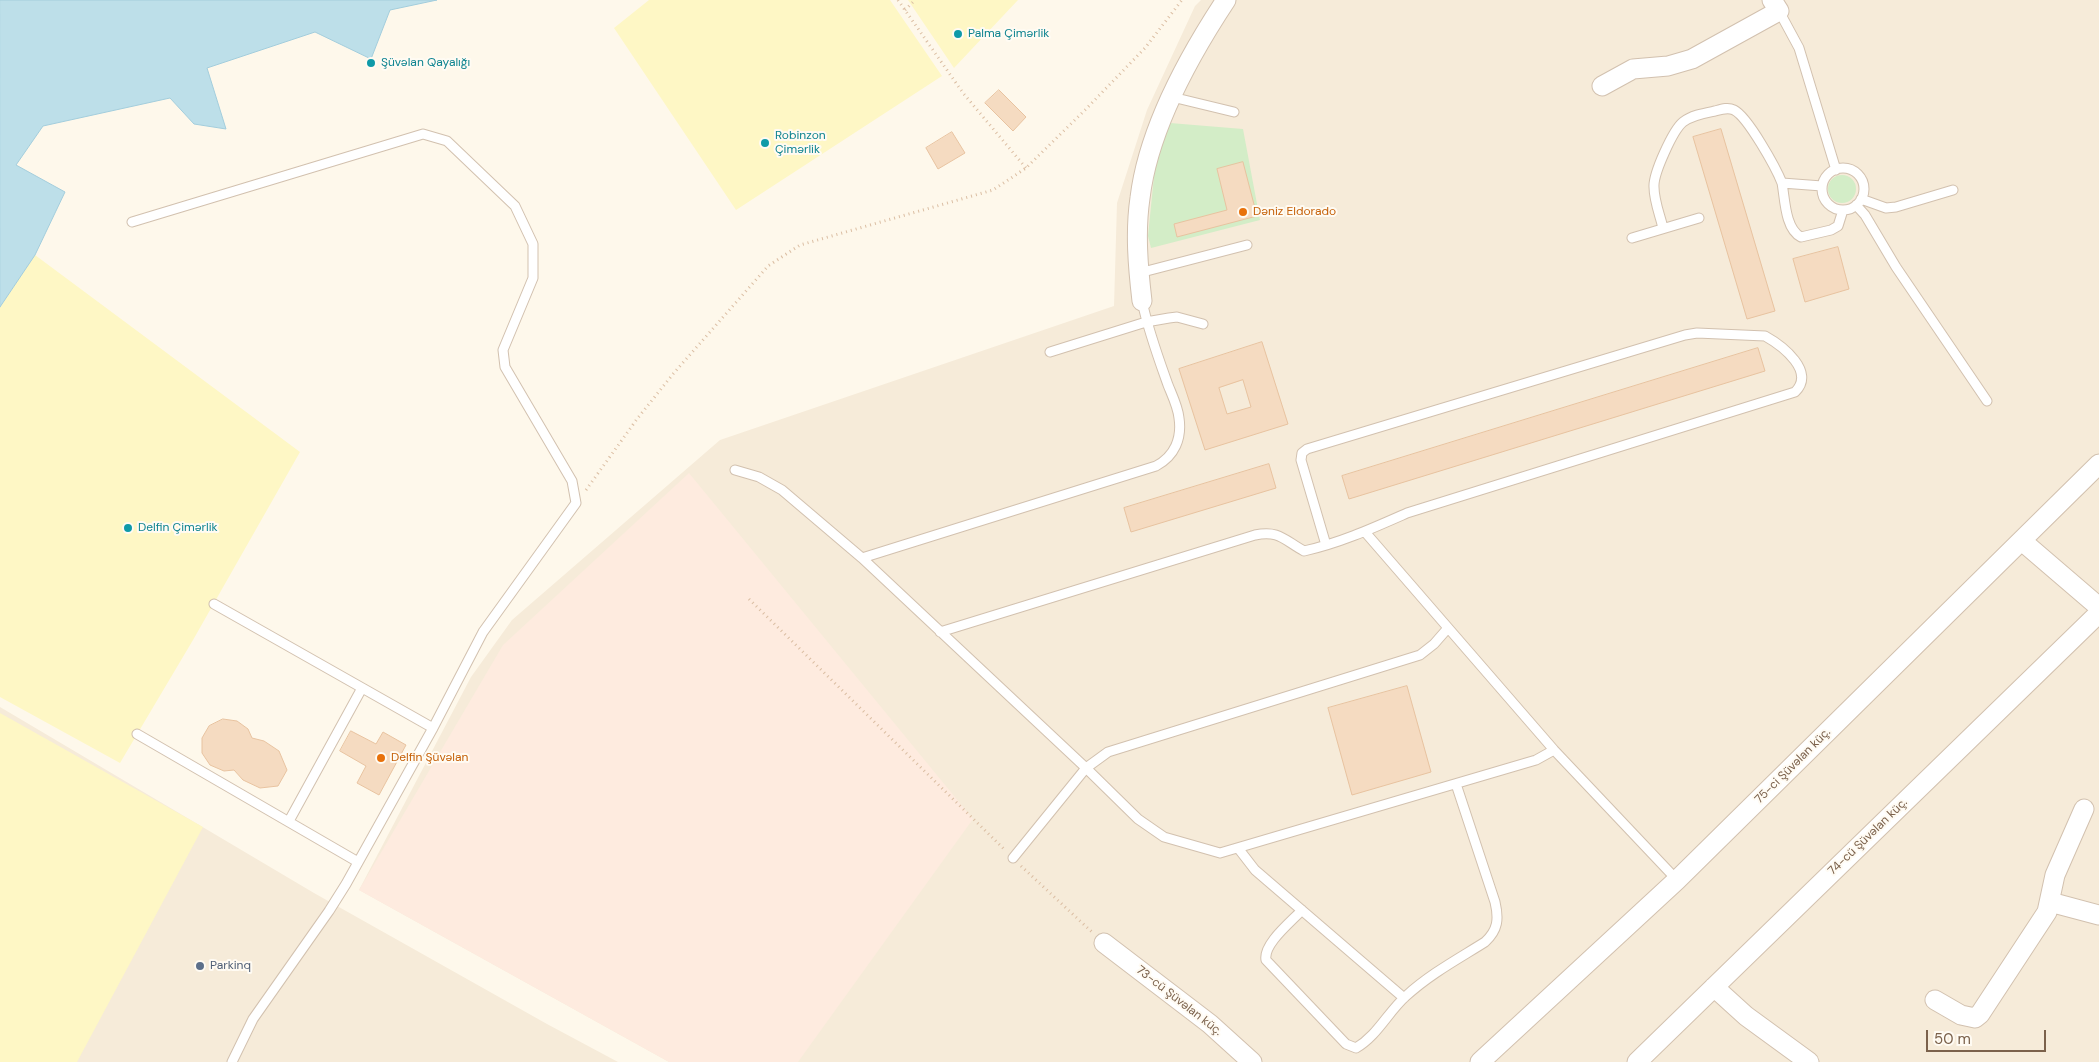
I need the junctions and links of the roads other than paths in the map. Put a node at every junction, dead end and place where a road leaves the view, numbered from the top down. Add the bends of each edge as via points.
1 (1226, 0) edge
2 (1775, 5) edge
3 (1602, 86) dead end
4 (1172, 97) junction
5 (1234, 112) dead end
6 (1836, 170) junction
7 (1782, 183) junction
8 (1822, 186) junction
9 (1953, 190) dead end
10 (1859, 202) junction
11 (1843, 210) junction
12 (1699, 218) dead end
13 (132, 222) dead end
14 (1663, 228) junction
15 (1632, 238) dead end
16 (1247, 245) dead end
17 (1138, 274) junction
18 (1142, 301) joint
19 (1146, 322) junction
20 (1203, 324) dead end
21 (1050, 352) dead end
22 (1987, 401) dead end
23 (2099, 464) edge
24 (735, 470) dead end
25 (1366, 532) junction
26 (2022, 541) junction
27 (1326, 545) junction
28 (862, 558) junction
29 (214, 604) dead end
30 (2099, 607) edge
31 (2099, 613) edge
32 (1448, 628) junction
33 (940, 632) junction
34 (362, 688) junction
35 (433, 728) junction
36 (137, 734) dead end
37 (1554, 750) junction
38 (1086, 768) junction
39 (1456, 784) junction
40 (2084, 809) dead end
41 (289, 821) junction
42 (1238, 848) junction
43 (1013, 858) road end
44 (358, 862) junction
45 (1677, 880) junction
46 (2050, 902) junction
47 (1302, 910) junction
48 (2099, 915) edge
49 (1104, 943) road end
50 (1714, 987) junction
51 (1404, 998) junction
52 (1935, 1000) dead end
53 (1240, 1058) edge
54 (232, 1062) edge
55 (1480, 1062) edge
56 (1637, 1062) edge
57 (1808, 1062) edge

1 - 4 street via 1208,27
2 - 3 street via 1692,58 1668,66 1633,69
2 - 6 lane via 1799,48
4 - 5 lane
4 - 17 street via 1144,174 1138,227
6 - 8 lane via 1830,173
6 - 10 lane via 1850,170 1861,178 1863,185
7 - 8 lane
7 - 11 lane via 1791,227 1801,237 1838,226
7 - 14 lane via 1740,114 1729,108 1689,117 1676,130 1653,186
8 - 11 lane via 1825,200 1836,209
9 - 10 lane via 1896,207
10 - 11 lane
10 - 22 lane via 1896,267
12 - 14 lane
13 - 35 lane via 423,134 448,141 515,206 533,244 534,278 503,350 505,366 572,481 576,503 483,632
14 - 15 lane
16 - 17 lane
17 - 18 street
18 - 19 lane
19 - 20 lane via 1178,317
19 - 21 lane
19 - 28 lane via 1179,417 1179,434 1167,460
23 - 26 street, 75-ci Şüvəlan küç.
24 - 28 lane via 759,477 782,490
25 - 27 lane
25 - 27 lane via 1407,513 1795,392 1803,381 1802,372 1798,364 1765,336 1691,334 1307,449 1301,460
25 - 32 lane
26 - 30 street
26 - 45 street, 75-ci Şüvəlan küç.
27 - 33 lane via 1304,550 1267,532
28 - 33 lane
29 - 34 lane
31 - 50 street, 74-cü Şüvəlan küç.
32 - 37 lane
32 - 38 lane via 1420,655 1121,747
33 - 38 lane
34 - 35 lane
34 - 41 lane
35 - 44 lane
36 - 41 lane
37 - 39 lane via 1536,760
37 - 45 lane
38 - 42 lane via 1138,819 1164,837 1220,853
38 - 43 lane
39 - 42 lane
39 - 51 lane via 1495,902 1497,926 1485,942 1424,981
40 - 46 street via 2055,875
41 - 44 lane
42 - 47 lane via 1255,870
44 - 54 lane via 329,911 253,1019
45 - 55 street, 75-ci Şüvəlan küç.
46 - 48 street
46 - 52 street via 2040,926 1980,1014 1974,1018 1961,1015
47 - 51 lane
47 - 51 lane via 1269,945 1266,960 1346,1044 1356,1048 1366,1042
49 - 53 street, 73-cü Şüvəlan küç. via 1210,1024
50 - 56 street, 74-cü Şüvəlan küç.
50 - 57 street via 1746,1016

